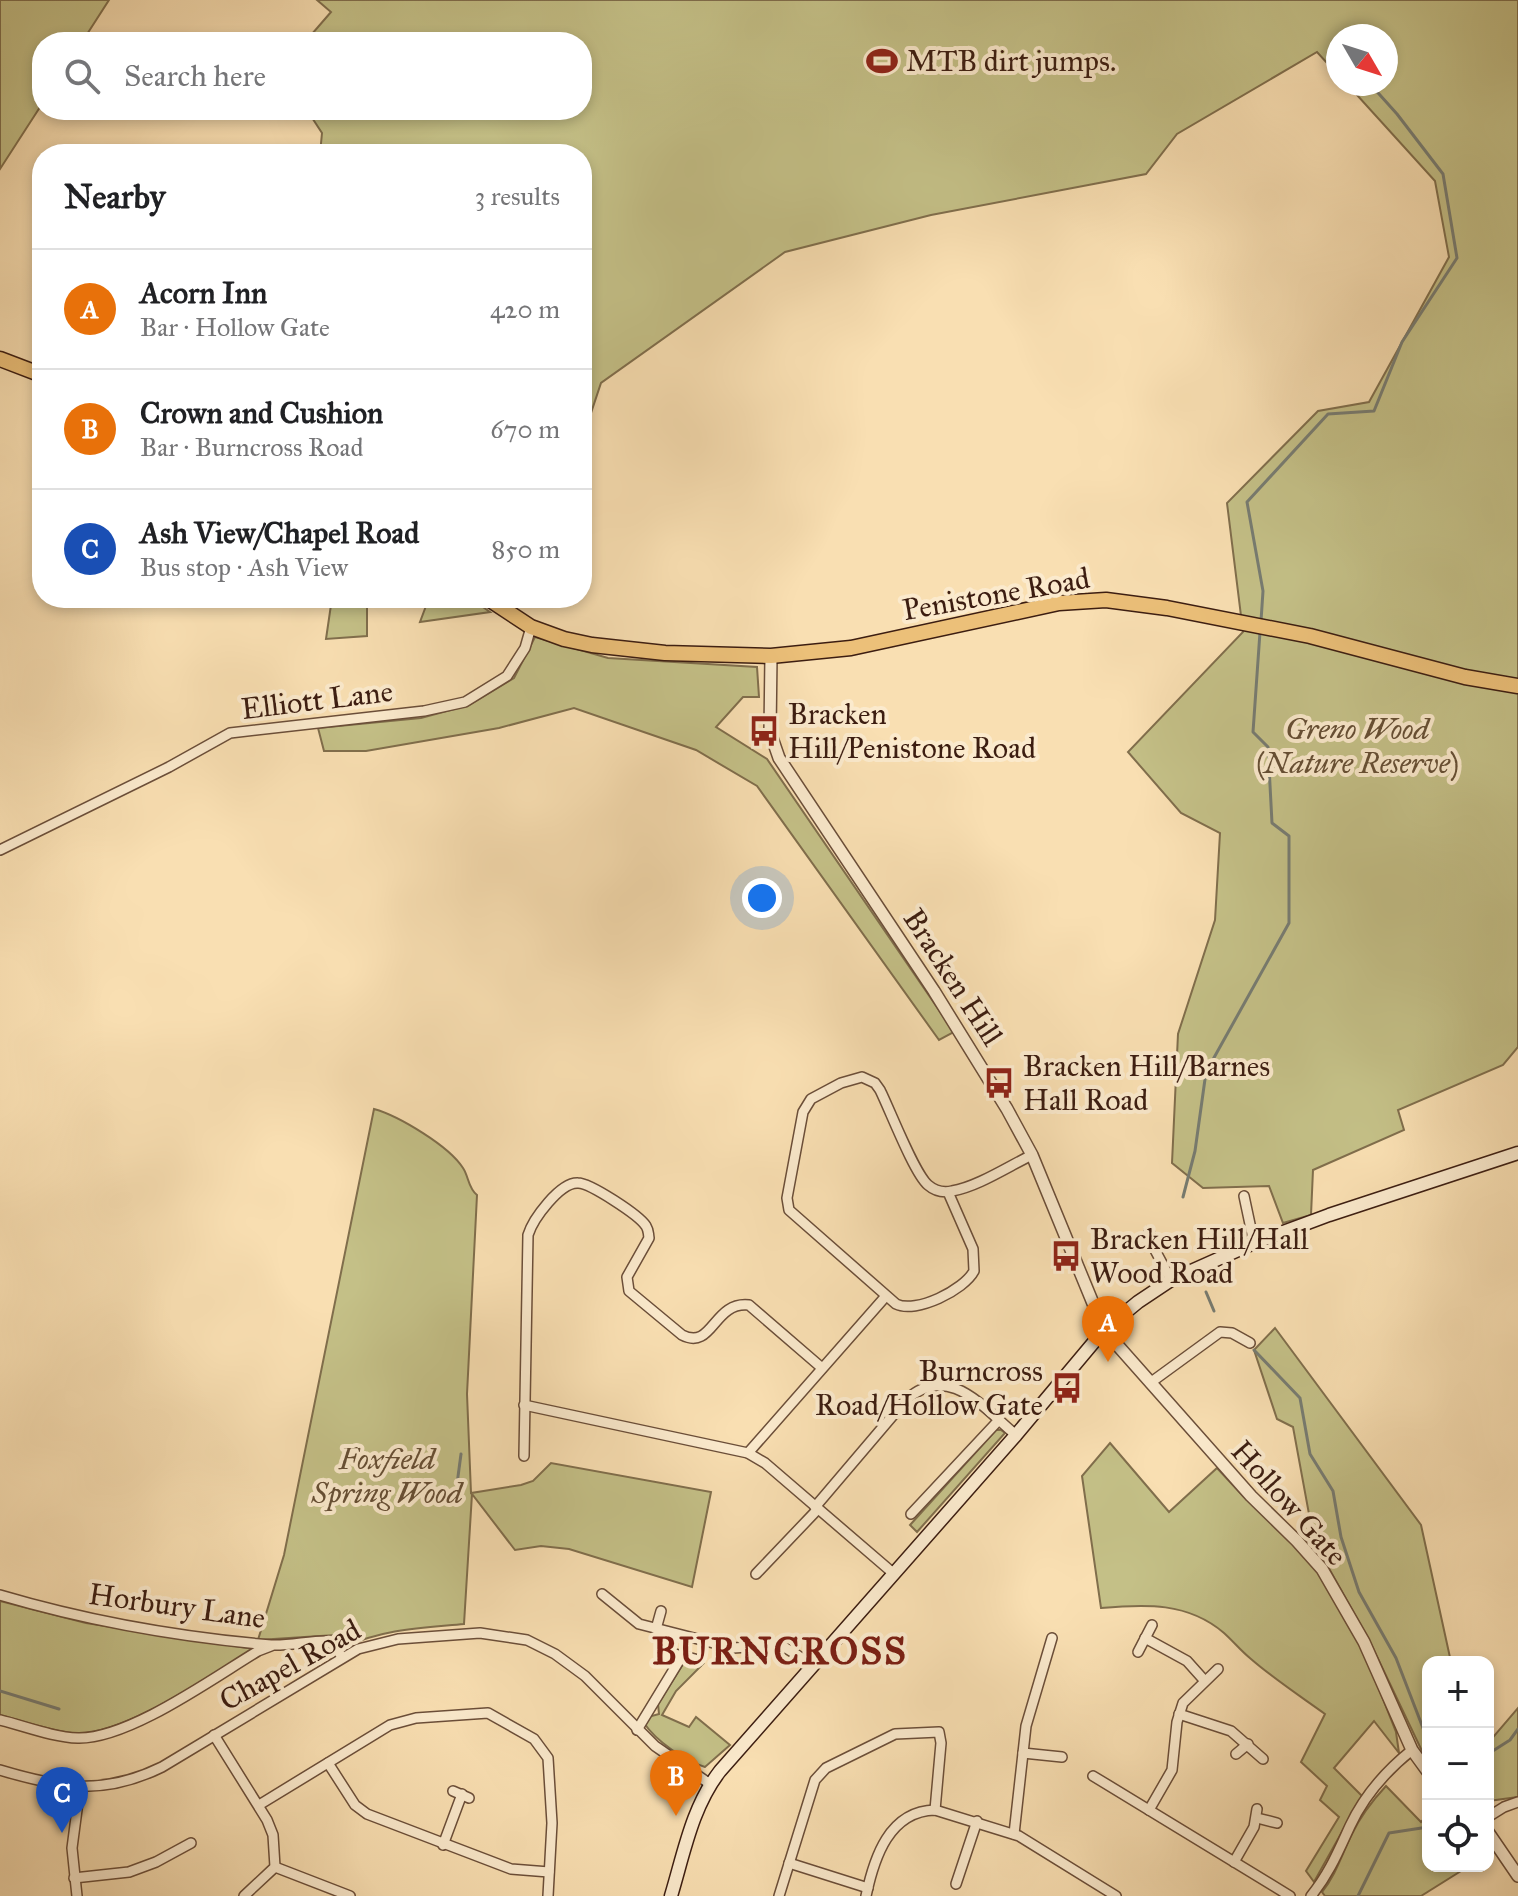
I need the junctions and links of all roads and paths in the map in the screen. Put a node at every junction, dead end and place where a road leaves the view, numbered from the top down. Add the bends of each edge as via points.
1 (0, 359) edge
2 (32, 371) edge
3 (502, 608) edge
4 (531, 627) junction
5 (771, 656) junction
6 (1518, 686) edge
7 (0, 850) edge
8 (1518, 1153) edge
9 (1032, 1155) junction
10 (948, 1192) junction
11 (1244, 1196) dead end
12 (1149, 1231) dead end
13 (1254, 1243) junction
14 (1171, 1280) junction
15 (886, 1296) junction
16 (1104, 1330) junction
17 (1250, 1343) dead end
18 (822, 1368) junction
19 (1150, 1383) junction
20 (524, 1405) junction
21 (998, 1421) junction
22 (1016, 1435) junction
23 (748, 1453) junction
24 (524, 1456) dead end
25 (816, 1508) junction
26 (911, 1514) dead end
27 (893, 1573) junction
28 (756, 1574) dead end
29 (602, 1594) dead end
30 (0, 1595) edge
31 (661, 1611) dead end
32 (1152, 1625) dead end
33 (656, 1629) junction
34 (1052, 1638) dead end
35 (1145, 1638) junction
36 (274, 1645) junction
37 (1138, 1652) dead end
38 (342, 1657) junction
39 (695, 1659) dead end
40 (813, 1665) junction
41 (1218, 1669) dead end
42 (1204, 1680) junction
43 (1179, 1714) junction
44 (0, 1720) edge
45 (637, 1730) junction
46 (214, 1735) junction
47 (1248, 1744) junction
48 (1412, 1750) junction
49 (1023, 1753) junction
50 (1236, 1754) dead end
51 (1062, 1757) dead end
52 (1263, 1759) dead end
53 (328, 1763) junction
54 (1422, 1764) edge
55 (0, 1770) edge
56 (1093, 1776) dead end
57 (710, 1784) junction
58 (80, 1787) junction
59 (461, 1794) dead end
60 (1518, 1802) edge
61 (259, 1805) junction
62 (935, 1810) junction
63 (1149, 1810) junction
64 (1494, 1813) edge
65 (977, 1821) junction
66 (1277, 1823) dead end
67 (1014, 1834) junction
68 (176, 1838) dead end
69 (1494, 1841) edge
70 (443, 1845) junction
71 (1234, 1862) junction
72 (789, 1863) junction
73 (275, 1867) junction
74 (549, 1872) junction
75 (1518, 1876) edge
76 (74, 1878) junction
77 (956, 1884) dead end
78 (867, 1892) edge
79 (77, 1896) edge
80 (244, 1896) edge
81 (350, 1896) edge
82 (548, 1896) edge
83 (671, 1896) edge
84 (779, 1896) edge
85 (1116, 1896) edge
86 (1290, 1896) edge
87 (1311, 1896) edge

1 - 2 highway
3 - 4 highway, Penistone Road
4 - 5 highway, Penistone Road via 592,645
4 - 7 street, Elliott Lane via 507,676 465,702 230,733
5 - 6 highway, Penistone Road via 851,648 1059,603 1106,600 1310,636
5 - 9 street, Bracken Hill via 770,732 779,758 934,991
8 - 13 main road
9 - 10 street
9 - 16 street, Bracken Hill
10 - 15 street via 973,1249 970,1278 915,1307 903,1308
10 - 15 street via 934,1190 922,1178 875,1083 853,1078 806,1105 789,1210
11 - 13 street
12 - 14 street
13 - 14 main road
14 - 16 main road
15 - 18 street
16 - 19 street, Hollow Gate
16 - 22 main road
17 - 19 street via 1220,1332
18 - 20 street via 749,1305 728,1308 702,1336 682,1335 629,1291 627,1277 649,1238 644,1224 595,1189 574,1183 536,1216 528,1235
18 - 23 street
19 - 48 street, Hollow Gate via 1322,1569 1364,1642
20 - 23 street
20 - 24 street
21 - 22 street
21 - 25 street via 960,1389 938,1386 915,1392
21 - 26 street
22 - 27 main road
23 - 25 street
25 - 27 street
25 - 28 street
27 - 40 main road
29 - 33 street via 633,1620
30 - 36 street, Horbury Lane via 94,1620
31 - 33 street
32 - 35 street
33 - 40 street via 733,1648 781,1645
34 - 49 street
35 - 37 street
35 - 42 street via 1187,1661
36 - 38 street, Horbury Lane via 326,1641
36 - 44 street via 114,1732 70,1737
38 - 45 street, Chapel Road via 378,1643 426,1636 480,1633 527,1640 577,1670
38 - 46 street, Chapel Road
39 - 45 street via 678,1655
40 - 57 main road
41 - 42 street
42 - 43 street
43 - 47 street via 1231,1731
43 - 63 street via 1172,1770
45 - 57 street, Chapel Road
46 - 58 street, Chapel Road via 145,1775 110,1786
46 - 61 street
47 - 50 street
47 - 52 street
48 - 54 street, Hollow Gate
48 - 87 street via 1369,1795
49 - 51 street
49 - 67 street
53 - 61 street
53 - 70 street via 361,1811
53 - 74 street via 404,1720 495,1715 534,1739 548,1758
55 - 58 street, Chapel Road
56 - 63 street
57 - 83 main road
58 - 76 street
59 - 70 street
60 - 64 street
61 - 73 street via 273,1835
62 - 65 street
62 - 72 street via 941,1736 934,1730 895,1734 819,1774
62 - 78 street via 908,1818 884,1840
63 - 71 street
65 - 67 street
65 - 77 street via 967,1870
66 - 71 street via 1257,1813
67 - 85 street
68 - 76 street via 186,1846 156,1862 129,1872
69 - 75 street
70 - 74 street via 511,1869
71 - 86 street
72 - 78 street
72 - 84 street
73 - 80 street
73 - 81 street
74 - 82 street
76 - 79 street

